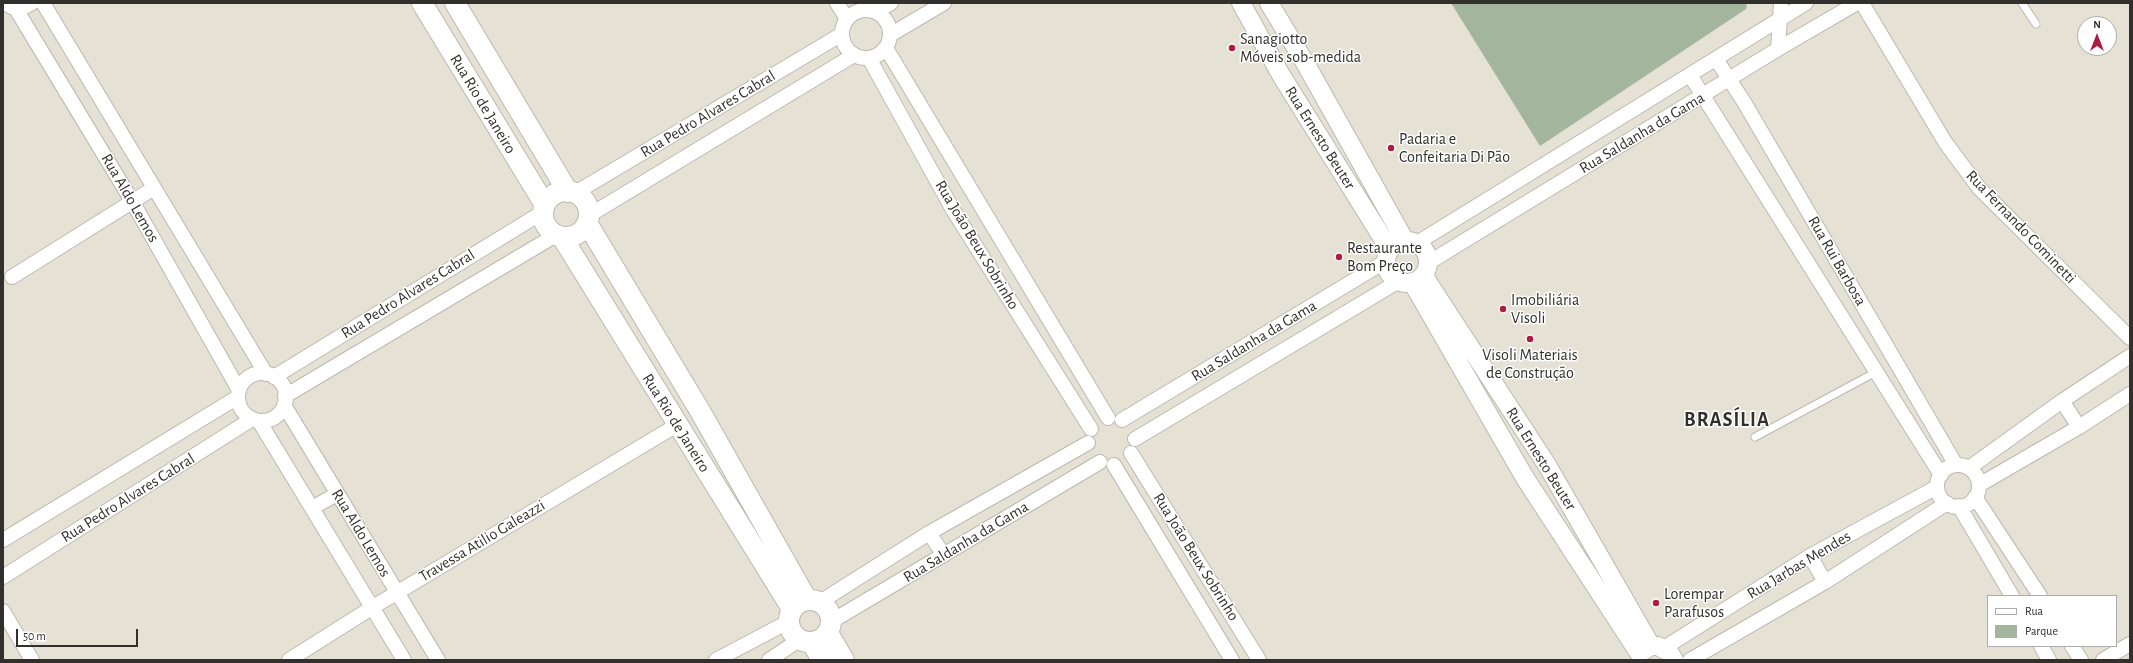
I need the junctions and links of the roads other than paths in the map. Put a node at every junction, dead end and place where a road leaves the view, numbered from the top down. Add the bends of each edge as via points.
1 (32, 3) edge
2 (43, 3) edge
3 (422, 3) edge
4 (455, 3) edge
5 (837, 3) edge
6 (890, 3) edge
7 (944, 3) edge
8 (1241, 3) edge
9 (1269, 3) edge
10 (1781, 3) edge
11 (1806, 3) edge
12 (1857, 3) edge
13 (1862, 3) edge
14 (2022, 3) edge
15 (858, 7) edge
16 (8, 8) edge
17 (876, 12) junction
18 (847, 19) junction
19 (1780, 19) junction
20 (2036, 24) dead end
21 (842, 34) junction
22 (888, 41) junction
23 (1778, 49) junction
24 (854, 55) junction
25 (868, 58) junction
26 (1716, 59) junction
27 (1690, 75) junction
28 (1729, 79) junction
29 (1702, 96) junction
30 (154, 188) junction
31 (571, 192) junction
32 (132, 201) junction
33 (544, 208) junction
34 (588, 220) junction
35 (559, 236) junction
36 (1399, 249) junction
37 (1415, 275) junction
38 (12, 277) dead end
39 (2130, 338) edge
40 (2130, 356) edge
41 (1876, 372) junction
42 (270, 375) junction
43 (684, 385) junction
44 (238, 394) junction
45 (2130, 394) edge
46 (661, 399) junction
47 (285, 400) junction
48 (2062, 401) junction
49 (1108, 418) junction
50 (256, 420) junction
51 (1122, 420) junction
52 (677, 425) junction
53 (2079, 427) junction
54 (1091, 429) junction
55 (1756, 437) dead end
56 (1134, 439) junction
57 (1088, 443) junction
58 (1131, 453) junction
59 (1100, 462) junction
60 (1114, 465) junction
61 (1963, 467) junction
62 (1939, 481) junction
63 (1977, 491) junction
64 (337, 494) junction
65 (1953, 505) junction
66 (312, 508) junction
67 (930, 533) junction
68 (3, 540) edge
69 (944, 555) junction
70 (1810, 556) junction
71 (3, 577) edge
72 (1825, 582) junction
73 (397, 592) junction
74 (2011, 595) edge
75 (2039, 595) edge
76 (373, 607) junction
77 (802, 608) junction
78 (3, 611) edge
79 (818, 634) junction
80 (2130, 644) edge
81 (2042, 647) edge
82 (2073, 647) edge
83 (1653, 654) edge
84 (32, 660) edge
85 (289, 660) edge
86 (404, 660) edge
87 (438, 660) edge
88 (716, 660) edge
89 (769, 660) edge
90 (822, 660) edge
91 (844, 660) edge
92 (1232, 660) edge
93 (1259, 660) edge
94 (1690, 660) edge
95 (2049, 660) edge
96 (2081, 660) edge
97 (2103, 660) edge

1 - 16 street via 23,8
2 - 30 street, Rua Aldo Lemos
3 - 33 main road, Rua Rio de Janeiro
4 - 31 main road, Rua Rio de Janeiro
5 - 18 street
6 - 17 street
7 - 22 street
8 - 36 street, Rua Ernesto Beuter via 1281,75
9 - 36 street, Rua Ernesto Beuter via 1304,62
10 - 19 street
11 - 19 street, Rua Saldanha da Gama
12 - 23 street, Rua Saldanha da Gama
13 - 39 street, Rua Fernando Cominetti via 1945,142 1979,188
14 - 20 lane
15 - 17 street
15 - 18 street
16 - 32 street, Rua Aldo Lemos
17 - 22 street via 886,21
18 - 21 street
19 - 23 street
19 - 26 street, Rua Saldanha da Gama
21 - 24 street via 843,42
21 - 31 street, Rua Pedro Alvares Cabral
22 - 25 street via 875,56
22 - 49 street, Rua João Beux Sobrinho
23 - 28 street, Rua Saldanha da Gama
24 - 25 street
24 - 34 street, Rua Pedro Alvares Cabral
25 - 54 street, Rua João Beux Sobrinho via 953,210
26 - 27 street, Rua Saldanha da Gama
26 - 28 street, Rua Rui Barbosa
27 - 29 street, Rua Rui Barbosa
27 - 36 street, Rua Saldanha da Gama
28 - 29 street, Rua Saldanha da Gama
28 - 61 street, Rua Rui Barbosa
29 - 37 street, Rua Saldanha da Gama
29 - 41 street, Rua Rui Barbosa
30 - 32 street
30 - 42 street, Rua Aldo Lemos
31 - 33 main road via 554,195
31 - 34 main road via 585,202
32 - 38 street
32 - 44 street, Rua Aldo Lemos
33 - 35 main road via 545,225
33 - 42 street, Rua Pedro Alvares Cabral
34 - 35 main road via 577,234
34 - 43 main road, Rua Rio de Janeiro
35 - 46 main road, Rua Rio de Janeiro
35 - 47 street, Rua Pedro Alvares Cabral
36 - 37 street via 1390,273
36 - 37 street via 1425,251
36 - 51 street, Rua Saldanha da Gama
37 - 56 street, Rua Saldanha da Gama
37 - 83 street, Rua Ernesto Beuter via 1547,465
37 - 83 street, Rua Ernesto Beuter via 1525,478
40 - 48 street
41 - 55 lane
41 - 62 street, Rua Rui Barbosa
42 - 44 street via 252,376 242,384
42 - 47 street via 284,389
43 - 46 main road
43 - 77 main road, Rua Rio de Janeiro
44 - 50 street via 242,410
44 - 68 street, Rua Pedro Alvares Cabral
45 - 53 street
46 - 52 main road, Rua Rio de Janeiro
47 - 50 street via 275,417
47 - 64 street, Rua Aldo Lemos
48 - 53 street
48 - 61 street
49 - 51 street
49 - 54 street via 1095,424
50 - 66 street, Rua Aldo Lemos
50 - 71 street, Rua Pedro Alvares Cabral
51 - 56 street via 1128,425
52 - 73 street, Travessa Atilio Galeazzi
52 - 77 main road, Rua Rio de Janeiro
53 - 63 street
54 - 57 street
56 - 58 street
57 - 59 street via 1094,457
57 - 67 street, Rua Saldanha da Gama
58 - 60 street
58 - 93 street, Rua João Beux Sobrinho
59 - 60 street
59 - 69 street, Rua Saldanha da Gama
60 - 92 street, Rua João Beux Sobrinho
61 - 62 street via 1945,470
61 - 63 street via 1978,478
62 - 65 street via 1942,499
62 - 70 street, Rua Jarbas Mendes
63 - 65 street via 1965,505
63 - 75 street
64 - 66 street
64 - 73 street, Rua Aldo Lemos
65 - 72 street, Rua Jarbas Mendes
65 - 74 street
66 - 76 street, Rua Aldo Lemos
67 - 69 street
67 - 77 street, Rua Saldanha da Gama
69 - 79 street, Rua Saldanha da Gama
70 - 72 street
70 - 83 street, Rua Jarbas Mendes
72 - 94 street, Rua Jarbas Mendes
73 - 76 street, Travessa Atilio Galeazzi
73 - 87 street, Rua Aldo Lemos
76 - 85 street, Travessa Atilio Galeazzi
76 - 86 street, Rua Aldo Lemos
77 - 79 main road via 830,613
77 - 79 main road via 790,629
77 - 88 street, Rua Saldanha da Gama
78 - 84 street
79 - 89 street, Rua Saldanha da Gama
79 - 90 main road
79 - 91 main road
80 - 97 street
81 - 95 street
82 - 96 street

